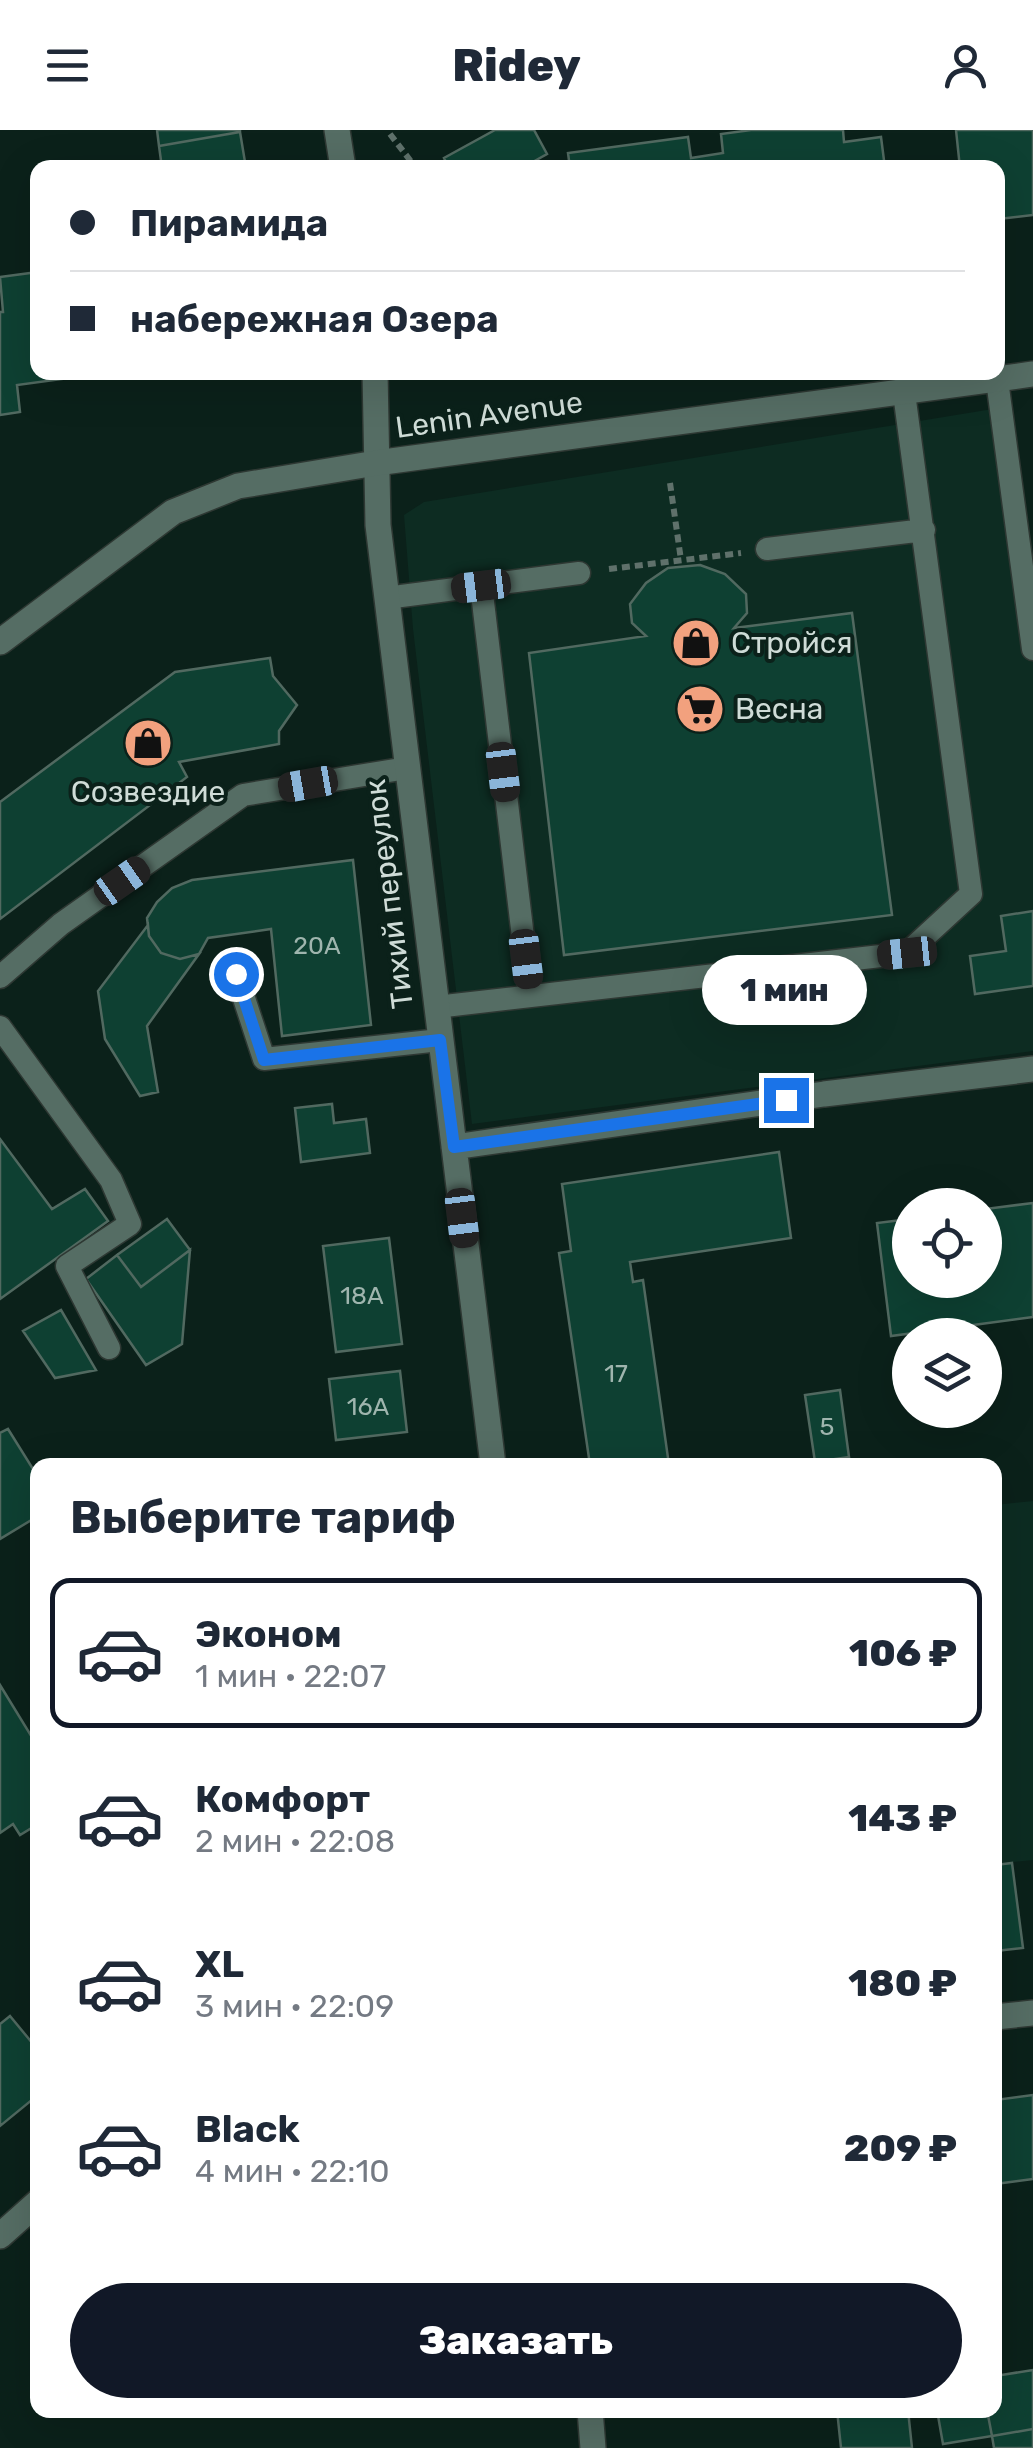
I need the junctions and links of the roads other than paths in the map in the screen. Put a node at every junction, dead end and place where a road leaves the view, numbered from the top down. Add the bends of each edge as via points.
1 (337, 130) edge
2 (342, 160) edge
3 (1033, 374) edge
4 (1005, 379) edge
5 (375, 380) edge
6 (997, 380) joint
7 (904, 393) junction
8 (376, 463) junction
9 (924, 530) junction
10 (767, 550) road end
11 (579, 573) road end
12 (481, 586) junction
13 (386, 598) junction
14 (0, 642) edge
15 (1033, 649) edge
16 (407, 768) junction
17 (236, 974) dead end
18 (0, 977) edge
19 (530, 996) junction
20 (436, 1007) junction
21 (0, 1027) edge
22 (440, 1040) junction
23 (1033, 1069) edge
24 (454, 1147) junction
25 (110, 1348) dead end
26 (491, 1458) edge
27 (1033, 2014) edge
28 (1002, 2017) edge
29 (30, 2209) edge
30 (0, 2236) edge
31 (590, 2418) edge
32 (592, 2448) edge

1 - 2 street
3 - 4 street, Lenin Avenue
5 - 8 street, Тихий переулок
6 - 7 street, Lenin Avenue
6 - 15 lane
7 - 8 street, Lenin Avenue
7 - 9 lane
8 - 13 street, Тихий переулок
8 - 14 street, Lenin Avenue via 238,486 172,512
9 - 10 lane
9 - 19 lane via 971,894 907,953
11 - 12 lane
12 - 13 lane
12 - 19 lane
13 - 16 street, Тихий переулок
16 - 18 lane via 243,796 61,924
16 - 20 street, Тихий переулок
17 - 22 lane via 264,1060
19 - 20 lane
20 - 22 street, Тихий переулок
21 - 25 lane via 111,1180 130,1224 67,1266
22 - 24 street, Тихий переулок
23 - 24 street
24 - 26 street, Тихий переулок
27 - 28 street
29 - 30 street
31 - 32 street

